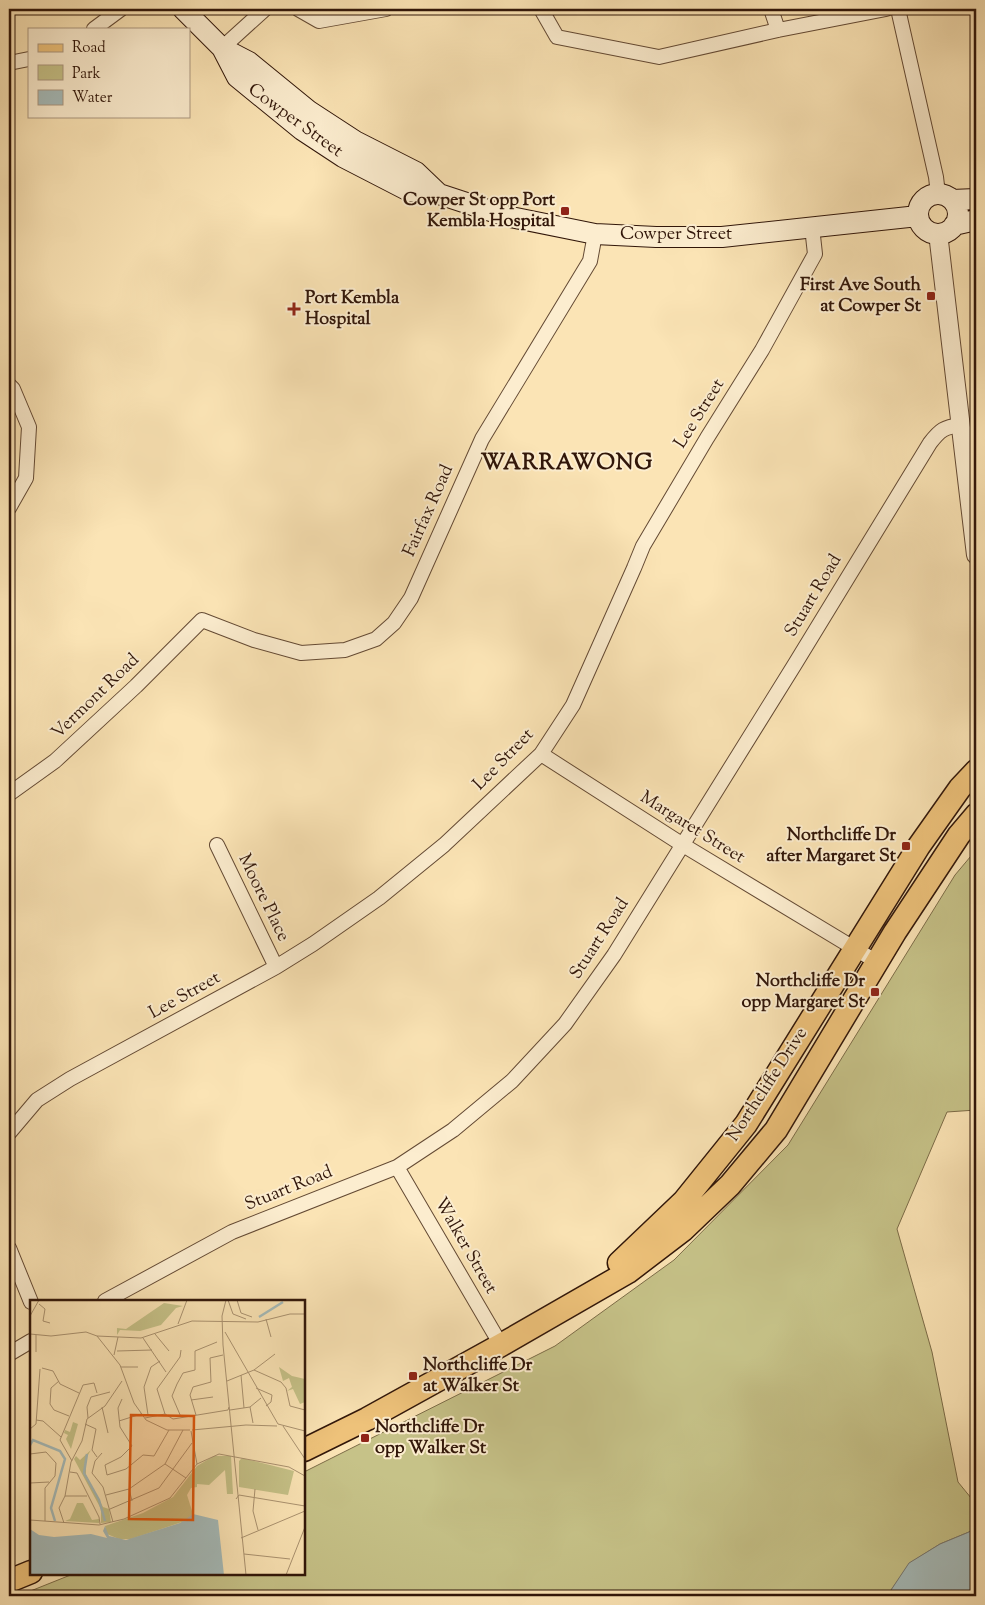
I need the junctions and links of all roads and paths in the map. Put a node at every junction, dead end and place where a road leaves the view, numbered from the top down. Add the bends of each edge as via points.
1 (121, 9) edge
2 (183, 9) edge
3 (265, 9) edge
4 (298, 9) edge
5 (386, 9) edge
6 (541, 9) edge
7 (771, 9) edge
8 (886, 9) edge
9 (898, 9) edge
10 (95, 28) edge
11 (778, 30) junction
12 (222, 48) junction
13 (28, 59) edge
14 (9, 63) edge
15 (309, 111) junction
16 (343, 157) junction
17 (386, 157) junction
18 (439, 194) junction
19 (945, 197) junction
20 (976, 199) edge
21 (918, 216) junction
22 (976, 220) edge
23 (812, 228) junction
24 (946, 229) junction
25 (595, 234) junction
26 (9, 385) edge
27 (961, 425) junction
28 (9, 508) edge
29 (976, 556) edge
30 (202, 620) joint
31 (540, 754) junction
32 (976, 771) edge
33 (9, 794) edge
34 (976, 815) edge
35 (217, 845) dead end
36 (683, 845) junction
37 (856, 948) junction
38 (877, 962) junction
39 (276, 967) junction
40 (9, 1133) edge
41 (397, 1167) junction
42 (9, 1248) edge
43 (30, 1300) edge
44 (107, 1300) edge
45 (30, 1342) edge
46 (501, 1345) junction
47 (9, 1354) edge
48 (305, 1450) edge
49 (30, 1572) edge
50 (9, 1581) edge

1 - 10 street
2 - 12 main road, Cowper Street
3 - 12 street
4 - 5 street via 319,21
6 - 11 street via 557,37 659,57
7 - 11 street
8 - 11 street
9 - 19 street via 936,177
12 - 15 main road, Cowper Street via 249,62
12 - 16 main road, Cowper Street via 237,77 302,130
13 - 14 street
15 - 16 main road via 312,124 335,140
15 - 17 main road, Cowper Street
16 - 17 main road via 357,154
16 - 18 main road, Cowper Street via 410,191
17 - 18 main road, Cowper Street via 416,172
18 - 25 main road, Cowper Street via 506,216
19 - 20 main road
19 - 21 main road via 932,195 926,198 918,209
19 - 24 main road via 957,209 957,220
21 - 23 main road, Cowper Street
21 - 24 main road via 932,233
22 - 24 main road
23 - 25 main road, Cowper Street via 656,238
23 - 31 street, Lee Street via 815,254 762,350 643,546 573,705
24 - 27 street
25 - 30 street, Fairfax Road via 590,262 482,439 411,598 394,622 376,639 345,650 301,653 254,640
26 - 28 street via 29,427 26,478
27 - 29 street
27 - 36 street, Stuart Road via 940,431 930,443
30 - 33 street, Vermont Road via 56,761
31 - 36 street, Margaret Street
31 - 39 street, Lee Street via 444,846 379,898
32 - 37 main road, Northcliffe Drive via 919,846
34 - 38 main road, Northcliffe Drive via 959,835
35 - 39 street, Moore Place
36 - 37 street, Margaret Street
36 - 41 street, Stuart Road via 614,956 565,1024 512,1081 453,1130
37 - 38 street, Margaret Street
37 - 46 main road, Northcliffe Drive via 746,1124 684,1201 619,1263
38 - 46 main road, Northcliffe Drive via 776,1130 730,1185 683,1230 628,1272
39 - 40 street, Lee Street via 70,1079 37,1100
41 - 44 street, Stuart Road via 232,1232
41 - 46 street, Walker Street
42 - 43 street
45 - 47 street
46 - 48 main road, Northcliffe Drive
49 - 50 main road

